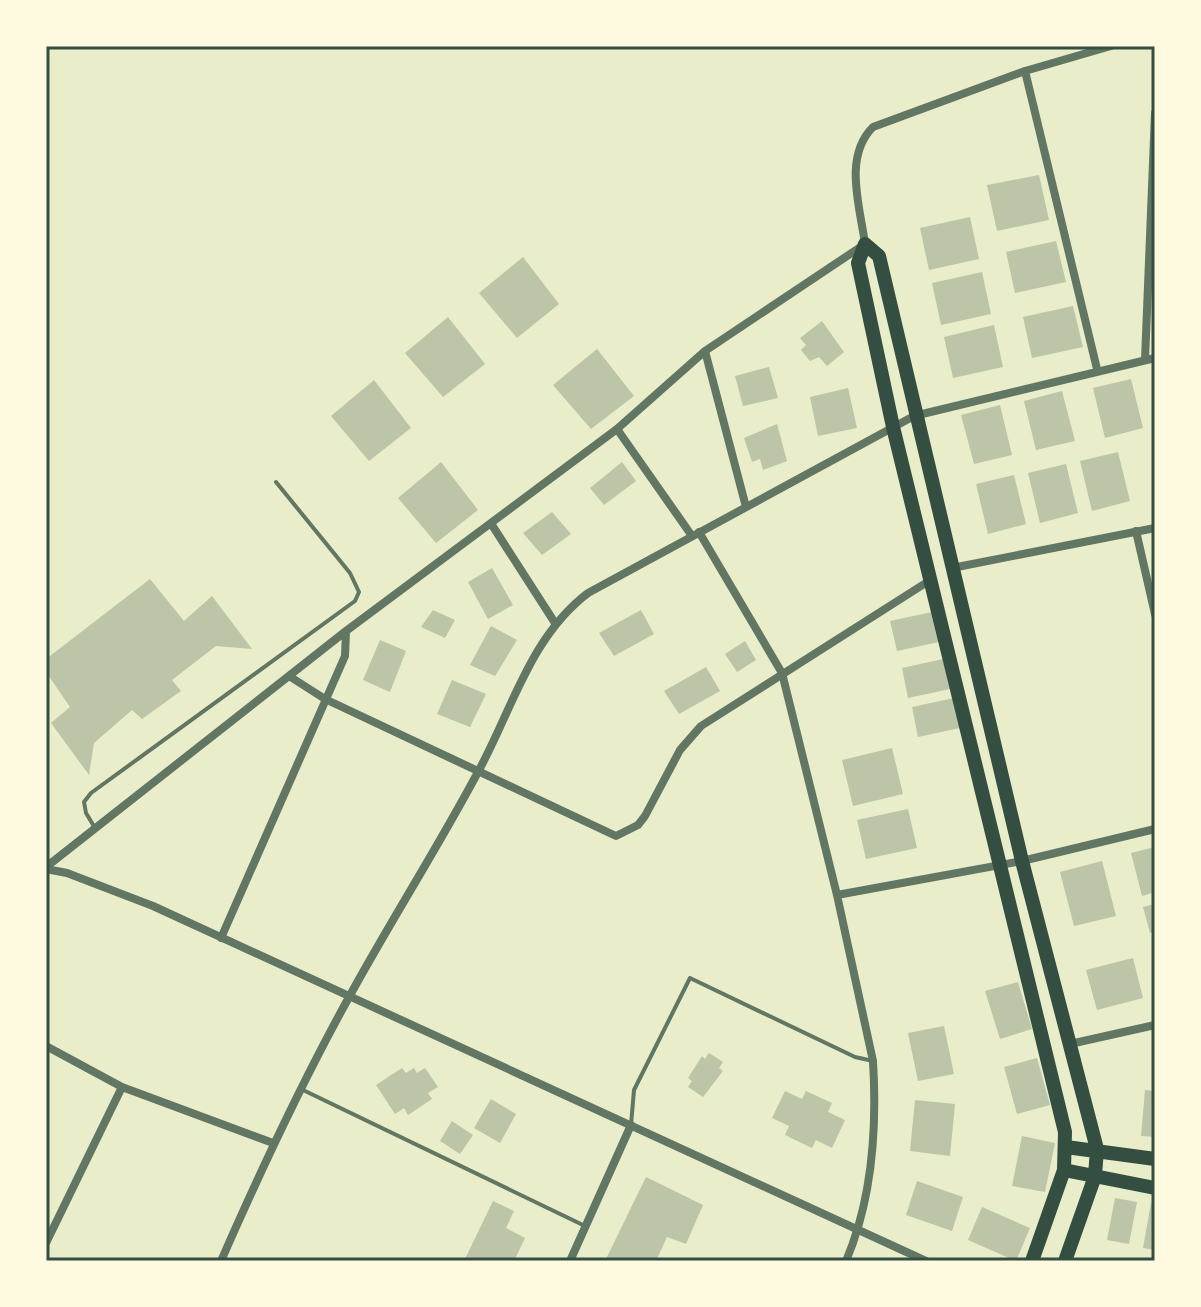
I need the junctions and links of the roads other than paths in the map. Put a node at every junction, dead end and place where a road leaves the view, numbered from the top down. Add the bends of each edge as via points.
1 (1111, 46) edge
2 (1025, 71) junction
3 (1155, 113) edge
4 (865, 244) junction
5 (705, 351) junction
6 (1150, 359) edge
7 (1097, 369) junction
8 (914, 416) junction
9 (893, 427) junction
10 (617, 429) junction
11 (276, 482) dead end
12 (746, 507) junction
13 (492, 525) junction
14 (1155, 528) edge
15 (1136, 531) junction
16 (695, 534) junction
17 (951, 569) junction
18 (933, 579) junction
19 (1155, 614) edge
20 (555, 623) junction
21 (346, 631) junction
22 (782, 673) junction
23 (289, 676) junction
24 (325, 699) junction
25 (479, 771) junction
26 (95, 828) junction
27 (1155, 829) edge
28 (1022, 861) junction
29 (999, 863) junction
30 (46, 868) edge
31 (837, 895) junction
32 (221, 938) junction
33 (349, 997) junction
34 (1155, 1025) edge
35 (1070, 1044) junction
36 (46, 1046) edge
37 (873, 1061) junction
38 (122, 1087) junction
39 (301, 1089) junction
40 (631, 1125) junction
41 (273, 1143) junction
42 (1066, 1147) junction
43 (1097, 1149) junction
44 (1155, 1159) edge
45 (1064, 1170) junction
46 (1095, 1176) junction
47 (1155, 1188) edge
48 (585, 1226) junction
49 (859, 1230) junction
50 (46, 1243) edge
51 (221, 1261) edge
52 (570, 1261) edge
53 (846, 1261) edge
54 (926, 1261) edge
55 (1032, 1261) edge
56 (1065, 1261) edge

1 - 2 street
2 - 4 street via 867,133 855,164
2 - 7 street
3 - 6 street
4 - 5 street
4 - 8 main road via 879,256
4 - 9 main road via 858,263
5 - 10 street
5 - 12 street
6 - 7 street
7 - 8 street
8 - 9 street
8 - 17 main road
9 - 12 street
9 - 18 main road
10 - 13 street
10 - 16 street
11 - 26 lane via 350,573 359,592 355,601 91,793 84,802
12 - 16 street
13 - 20 street
13 - 21 street
14 - 15 street
15 - 17 street
15 - 19 street
16 - 20 street via 588,593
16 - 22 street
17 - 28 main road
18 - 22 street
18 - 29 main road
20 - 25 street
21 - 23 street
21 - 24 street via 347,649
22 - 25 street via 690,737 645,816 616,836
22 - 31 street
23 - 24 street
23 - 26 street
24 - 25 street
24 - 32 street
25 - 33 street
26 - 30 street
27 - 28 street
28 - 29 street
28 - 35 main road
29 - 31 street
29 - 42 main road
30 - 32 street via 153,906
31 - 37 street
32 - 33 street
33 - 39 street
33 - 40 street
34 - 35 street
35 - 43 main road
36 - 38 street
37 - 40 lane via 690,978 634,1090
37 - 49 street via 868,1178
38 - 41 street
38 - 50 street
39 - 41 street
39 - 48 lane
40 - 48 street
40 - 49 street
41 - 51 street
42 - 43 main road
42 - 45 main road
43 - 44 main road
43 - 46 main road
45 - 46 main road
45 - 55 main road
46 - 47 main road
46 - 56 main road
48 - 52 street
49 - 53 street
49 - 54 street

